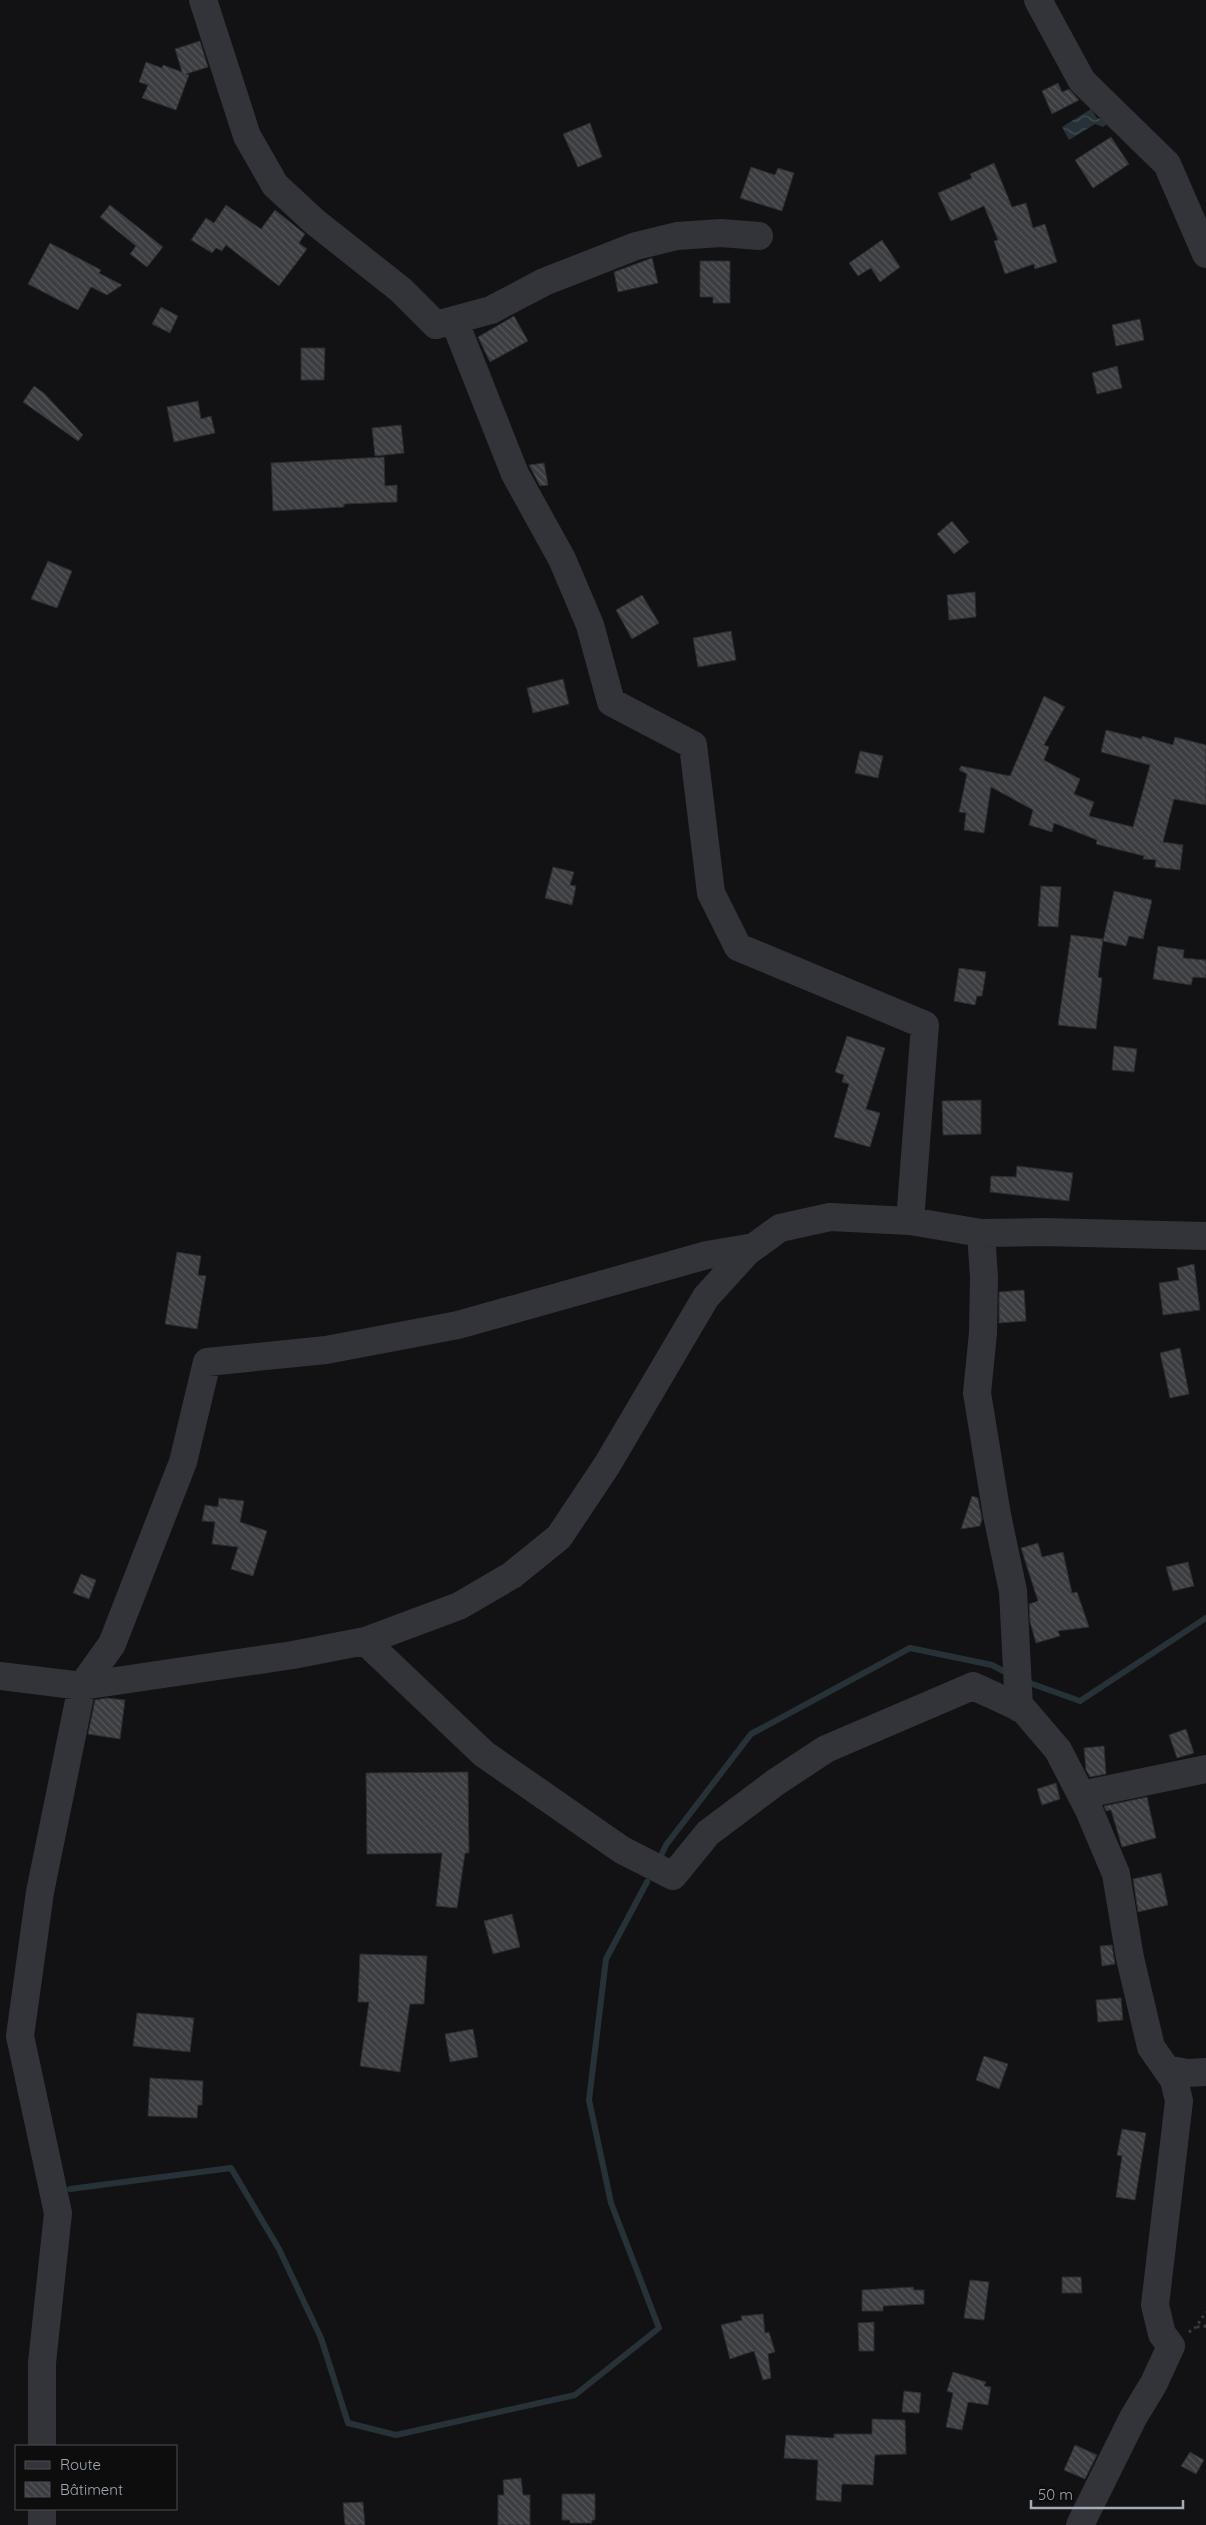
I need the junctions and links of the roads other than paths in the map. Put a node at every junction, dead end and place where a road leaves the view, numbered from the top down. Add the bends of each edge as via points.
1 (203, 0) edge
2 (1038, 0) edge
3 (759, 236) dead end
4 (1206, 254) edge
5 (454, 320) junction
6 (910, 1221) junction
7 (981, 1233) junction
8 (1206, 1236) edge
9 (754, 1247) junction
10 (365, 1640) junction
11 (0, 1676) edge
12 (82, 1686) junction
13 (1019, 1708) junction
14 (1206, 1768) edge
15 (1081, 1795) junction
16 (1166, 2069) junction
17 (1206, 2072) edge
18 (42, 2445) edge
19 (42, 2510) edge
20 (42, 2525) edge
21 (1080, 2525) edge

1 - 5 street via 248,136 275,185 315,222 401,290 436,325
2 - 4 street via 1082,80 1167,164
3 - 5 street via 677,236 636,246 544,282 491,310
5 - 6 street via 514,474 562,559 590,625 611,702 693,745 711,893 738,947 925,1025
6 - 7 street
6 - 9 street via 830,1217 780,1228
7 - 8 street
7 - 13 street via 983,1333 976,1392 1014,1591
9 - 10 street via 706,1297 607,1465 559,1537 512,1574 459,1606
9 - 12 street via 707,1255 458,1324 326,1350 207,1362 183,1462 112,1644
10 - 12 street via 293,1655
10 - 13 street via 484,1754 622,1850 673,1876 708,1833 826,1749 973,1686
11 - 12 street
12 - 18 street via 40,1892 20,2036 58,2213 42,2363
13 - 15 street via 1058,1750
14 - 15 street
15 - 16 street via 1116,1874 1130,1958 1152,2047
16 - 17 street
16 - 21 street via 1174,2080 1179,2101 1155,2305 1162,2334 1171,2346
19 - 20 street

